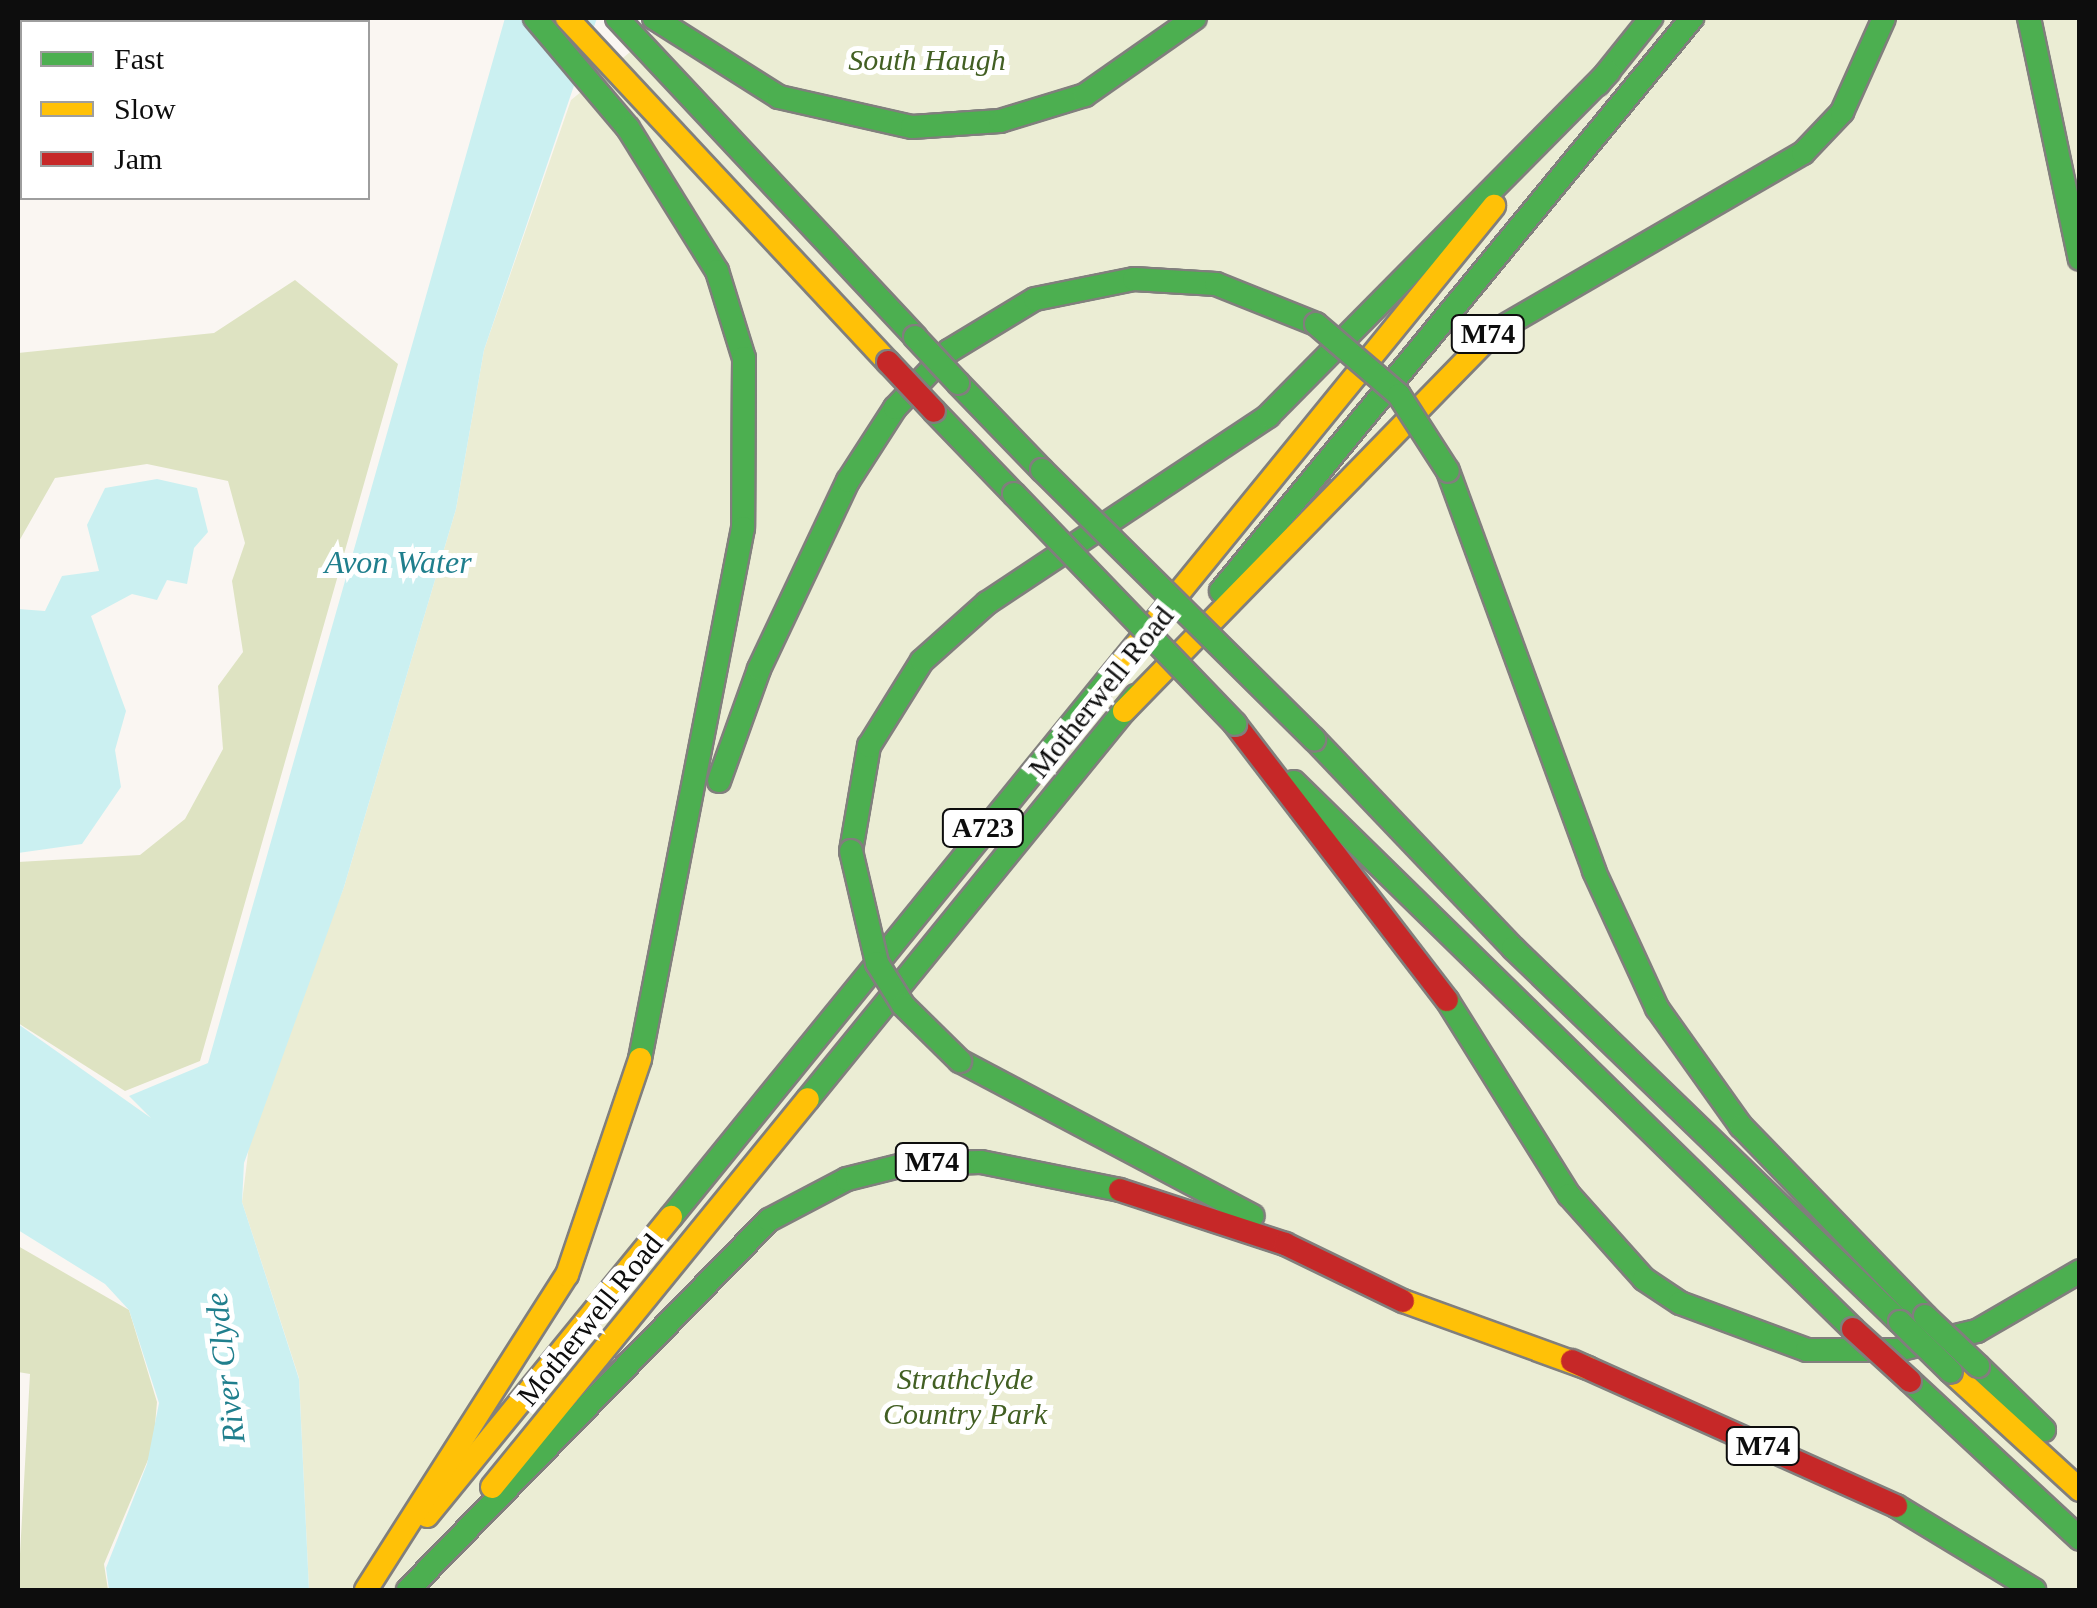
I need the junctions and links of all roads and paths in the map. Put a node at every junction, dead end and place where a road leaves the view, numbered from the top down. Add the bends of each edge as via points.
1 (535, 18) edge
2 (567, 18) edge
3 (617, 18) edge
4 (1196, 18) edge
5 (1651, 18) edge
6 (1692, 18) edge
7 (1884, 18) edge
8 (2028, 18) edge
9 (656, 20) edge
10 (1608, 72) junction
11 (2080, 259) edge
12 (1124, 711) junction
13 (1235, 724) junction
14 (661, 965) junction
15 (2080, 1271) edge
16 (1588, 1368) junction
17 (2080, 1466) edge
18 (2080, 1490) edge
19 (2080, 1539) edge
20 (367, 1590) edge
21 (406, 1590) edge
22 (2034, 1590) edge

1 - 14 main road via 628,128 717,271 749,407 742,528 710,746
2 - 13 main road, bridge
3 - 18 main road, bridge via 1042,470 1513,948
4 - 9 main road via 1085,95 1000,121 912,127 779,97
5 - 10 main road, Motherwell Road / A723
6 - 12 main road, Motherwell Road / A723
7 - 12 main road, M74 via 1842,112 1803,153 1473,344
8 - 11 main road
10 - 16 main road, M74, bridge via 1268,416 987,603 922,661 869,746 851,852 877,962 903,1005 960,1062 1171,1177
10 - 20 main road, Motherwell Road / A723 via 1199,559
12 - 21 main road, Motherwell Road / A723
13 - 15 main road via 1432,975 1569,1195 1644,1279 1680,1304 1807,1350 1897,1350 1978,1332
13 - 19 main road, bridge via 1853,1329
14 - 17 main road, bridge via 759,668 848,480 936,364 1035,299 1118,280 1216,284 1316,324 1399,395 1448,471 1601,888 1657,1008 1741,1126
14 - 20 main road via 653,1020 568,1275
16 - 21 main road, M74 via 1459,1328 1285,1244 1104,1185 981,1162 907,1164 847,1179 769,1220
16 - 22 main road, M74 via 1939,1524

